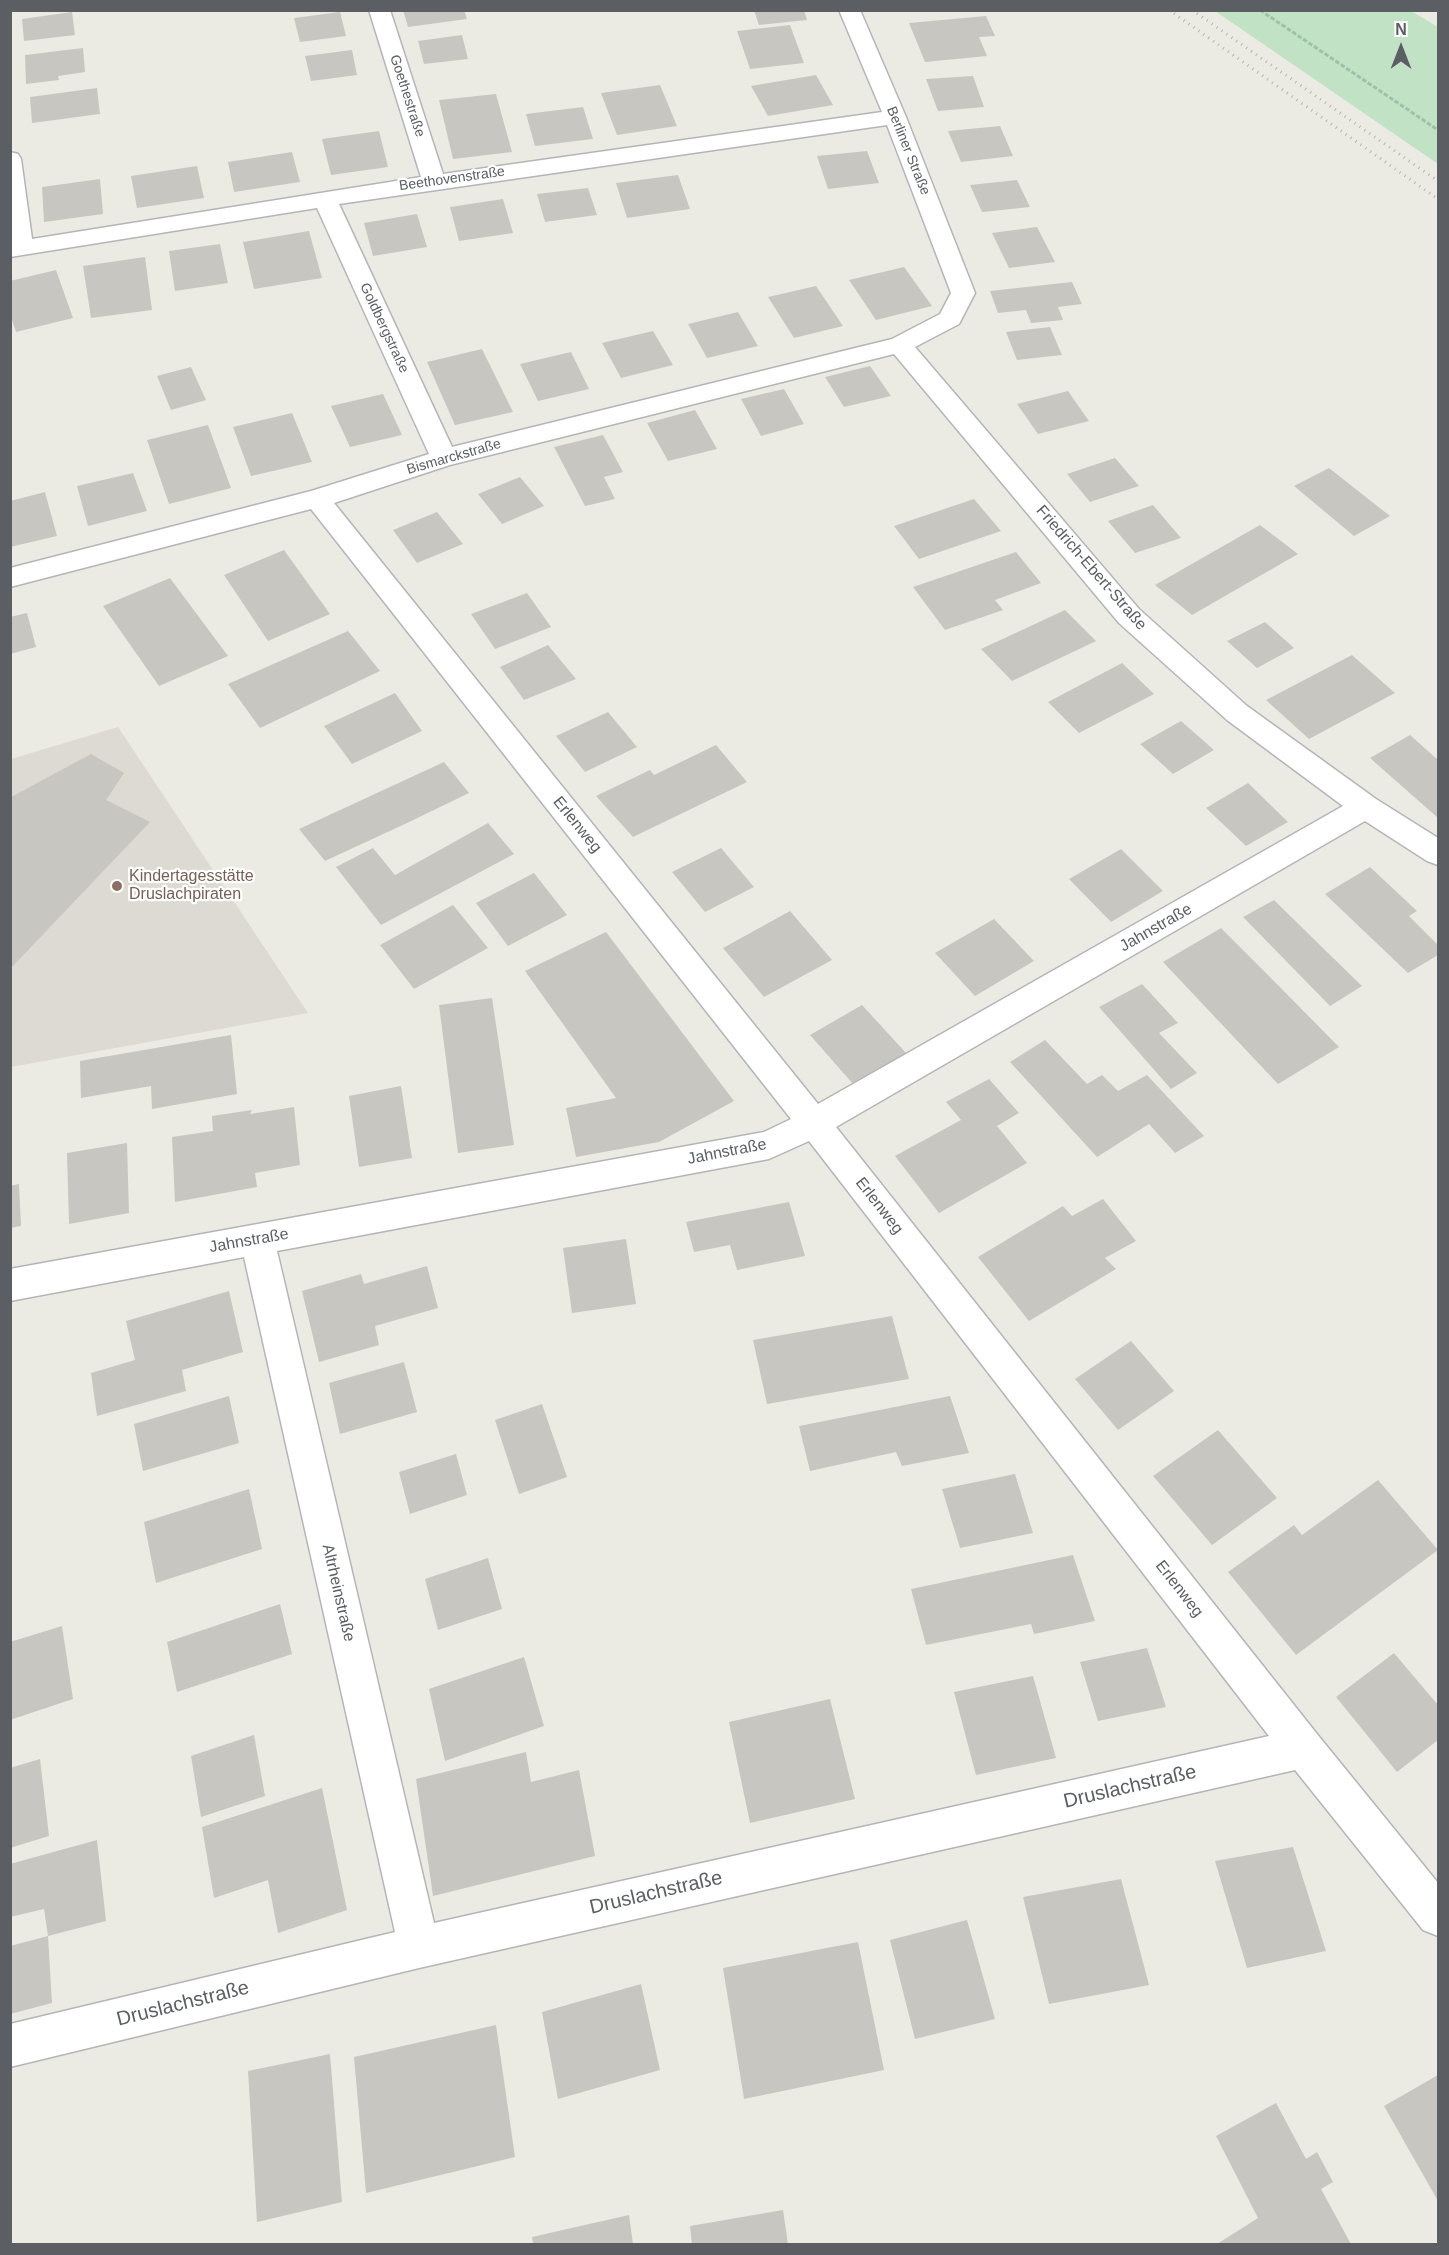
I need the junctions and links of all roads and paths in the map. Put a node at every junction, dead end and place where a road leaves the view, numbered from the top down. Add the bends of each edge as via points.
1 (379, 10) edge
2 (849, 10) edge
3 (1260, 10) edge
4 (896, 117) junction
5 (1438, 130) edge
6 (10, 159) edge
7 (434, 182) junction
8 (325, 199) junction
9 (16, 249) edge
10 (900, 345) junction
11 (444, 458) junction
12 (317, 500) junction
13 (10, 578) edge
14 (1366, 807) junction
15 (1438, 853) edge
16 (814, 1124) junction
17 (257, 1240) junction
18 (10, 1285) edge
19 (1303, 1748) junction
20 (1438, 1915) edge
21 (419, 1947) junction
22 (10, 2046) edge

1 - 7 street, Goethestraße
2 - 4 street, Berliner Straße
3 - 5 path
4 - 7 street, Beethovenstraße
4 - 10 street, Berliner Straße via 963,293 950,319
6 - 9 street
7 - 8 street, Beethovenstraße
8 - 9 street, Beethovenstraße
8 - 11 street, Goldbergstraße
10 - 11 street, Bismarckstraße
10 - 14 street, Friedrich-Ebert-Straße via 1129,616 1237,713
11 - 12 street, Bismarckstraße
12 - 13 street, Bismarckstraße
12 - 16 street, Erlenweg
14 - 15 street, Friedrich-Ebert-Straße
14 - 16 street, Jahnstraße
16 - 17 street, Jahnstraße via 769,1144
16 - 19 street, Erlenweg
17 - 18 street, Jahnstraße
17 - 21 street, Altrheinstraße
19 - 20 street, Erlenweg
19 - 21 street, Druslachstraße
21 - 22 street, Druslachstraße

